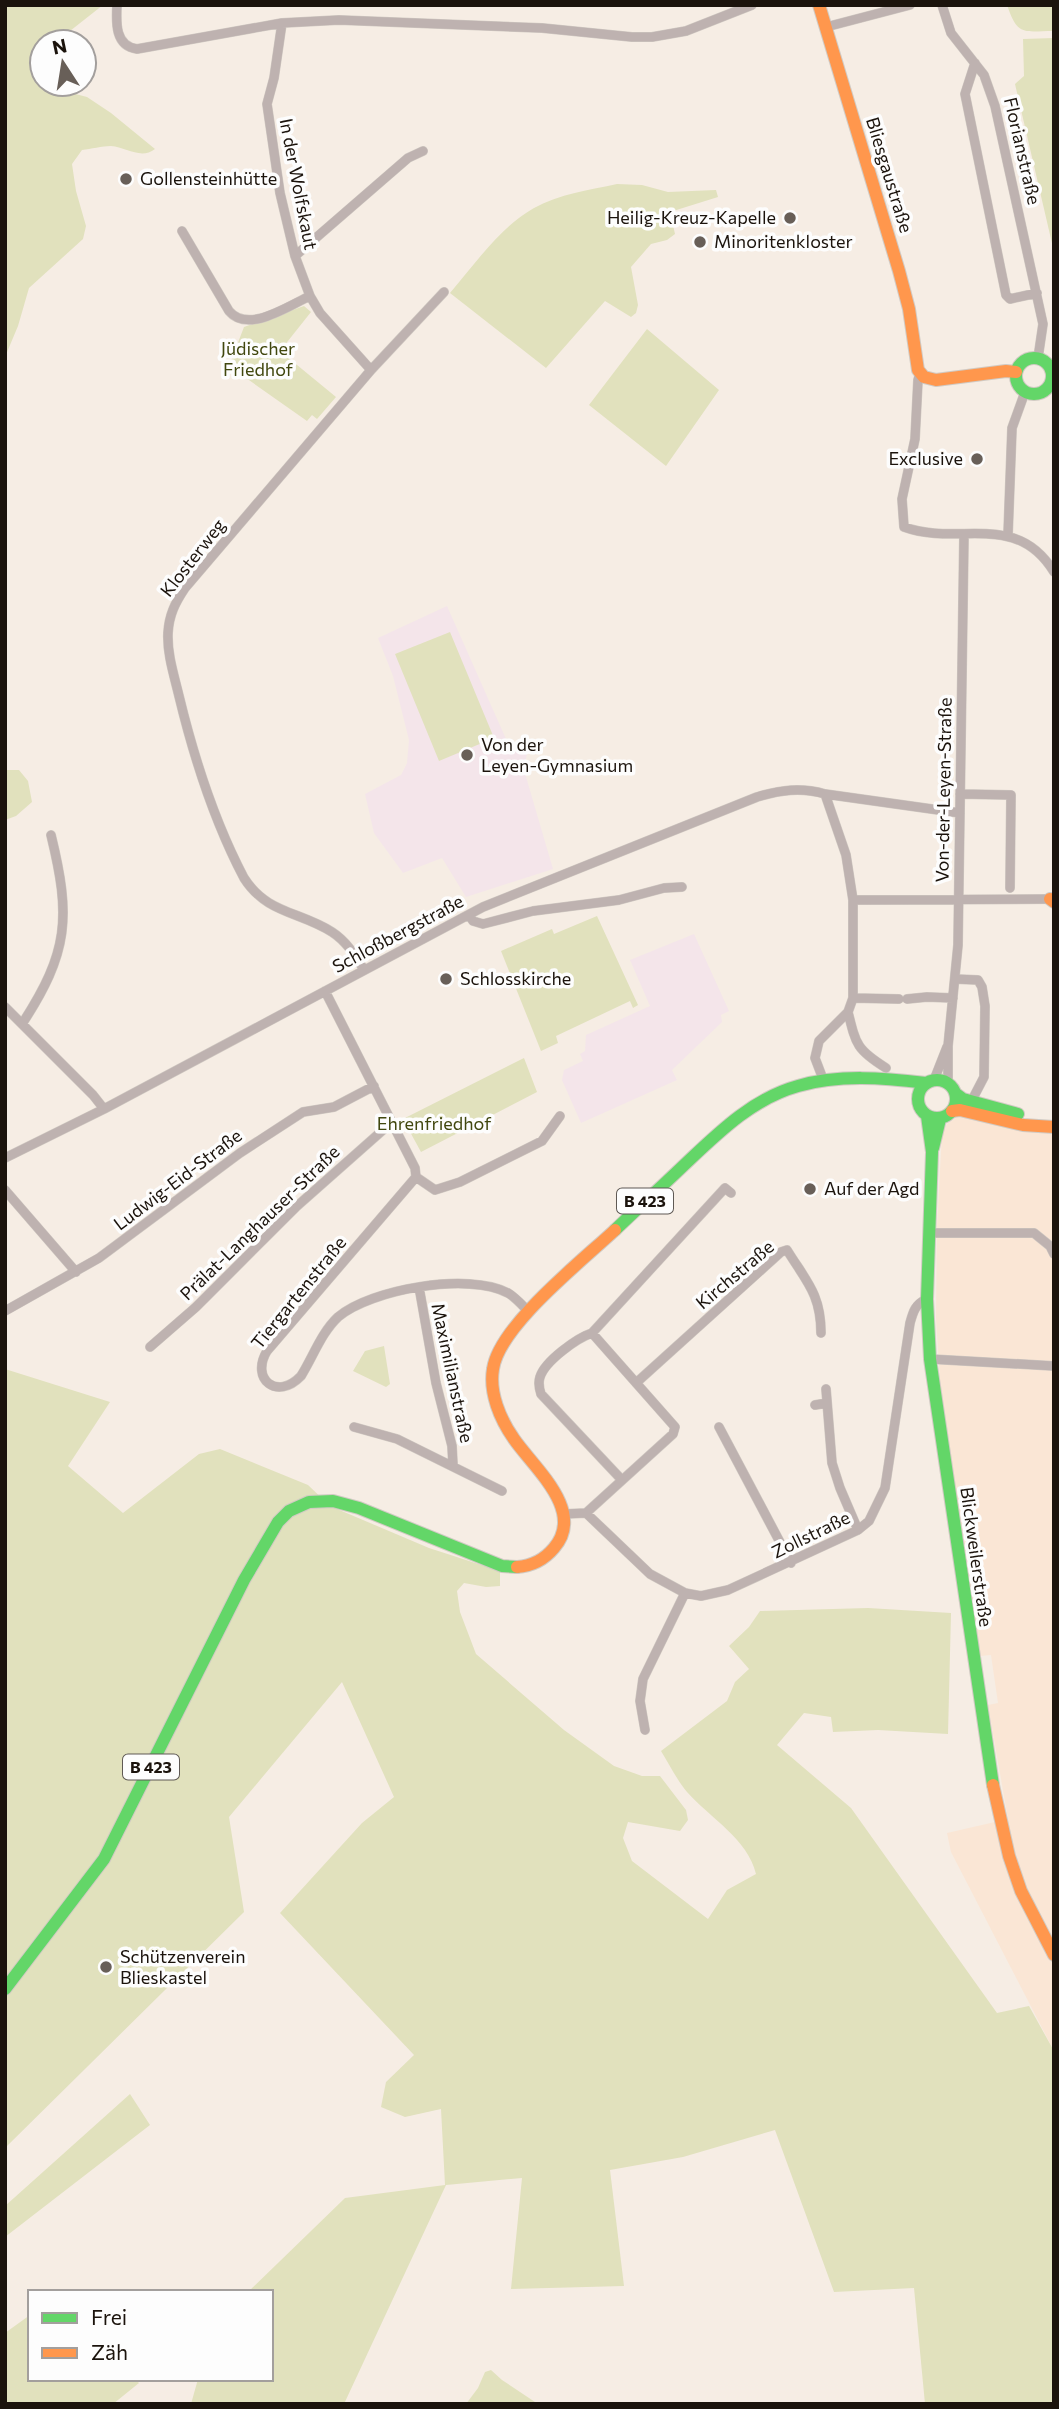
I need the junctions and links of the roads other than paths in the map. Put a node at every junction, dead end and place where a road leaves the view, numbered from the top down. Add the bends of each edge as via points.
1 (117, 5) edge
2 (752, 5) edge
3 (819, 5) edge
4 (910, 5) edge
5 (942, 5) edge
6 (282, 23) junction
7 (826, 27) junction
8 (975, 63) junction
9 (423, 151) dead end
10 (182, 231) dead end
11 (295, 256) junction
12 (444, 292) dead end
13 (1037, 293) junction
14 (310, 296) junction
15 (916, 358) junction
16 (1038, 358) junction
17 (371, 370) junction
18 (1016, 372) junction
19 (920, 373) junction
20 (949, 378) junction
21 (1025, 392) junction
22 (1051, 393) edge
23 (964, 534) junction
24 (1008, 536) junction
25 (1054, 572) edge
26 (825, 794) junction
27 (960, 794) junction
28 (960, 813) junction
29 (51, 835) dead end
30 (682, 887) dead end
31 (1010, 888) dead end
32 (853, 900) junction
33 (1053, 900) edge
34 (958, 901) junction
35 (468, 915) junction
36 (364, 970) junction
37 (955, 979) junction
38 (325, 991) junction
39 (853, 998) junction
40 (953, 998) junction
41 (5, 1007) edge
42 (848, 1012) junction
43 (22, 1024) junction
44 (948, 1046) junction
45 (886, 1068) dead end
46 (823, 1079) junction
47 (891, 1081) junction
48 (930, 1081) junction
49 (374, 1086) junction
50 (952, 1088) junction
51 (917, 1098) junction
52 (971, 1102) junction
53 (104, 1109) junction
54 (952, 1111) junction
55 (561, 1116) dead end
56 (934, 1117) junction
57 (1054, 1118) edge
58 (392, 1122) junction
59 (1054, 1127) edge
60 (6, 1158) edge
61 (5, 1169) edge
62 (416, 1177) junction
63 (5, 1190) edge
64 (731, 1194) dead end
65 (930, 1233) junction
66 (1054, 1254) edge
67 (76, 1272) junction
68 (419, 1287) junction
69 (926, 1299) junction
70 (5, 1311) edge
71 (528, 1311) junction
72 (592, 1333) junction
73 (821, 1333) dead end
74 (150, 1348) dead end
75 (930, 1359) junction
76 (1054, 1366) edge
77 (636, 1383) junction
78 (825, 1389) dead end
79 (827, 1404) junction
80 (815, 1405) dead end
81 (354, 1427) dead end
82 (719, 1427) dead end
83 (453, 1465) junction
84 (621, 1479) junction
85 (502, 1491) dead end
86 (586, 1513) junction
87 (564, 1514) junction
88 (858, 1531) junction
89 (791, 1563) junction
90 (685, 1593) junction
91 (645, 1730) dead end
92 (1054, 1955) edge
93 (5, 1989) edge

1 - 6 street via 120,39 137,49
2 - 6 street via 704,26 652,37 350,20
3 - 7 main road, Bliesgaustraße
4 - 7 street
5 - 8 street, Florianstraße via 951,33
6 - 11 street, In der Wolfskaut via 267,111
7 - 15 main road, Bliesgaustraße via 900,271
8 - 13 street, Florianstraße via 995,106
8 - 13 street via 965,94 1006,295 1010,299
9 - 11 street via 408,158
10 - 14 street via 235,318 255,320
11 - 14 street, In der Wolfskaut
12 - 17 street, Klosterweg
13 - 16 street, Florianstraße via 1043,324
14 - 17 street, In der Wolfskaut
15 - 19 main road, Bliesgaustraße
15 - 20 main road
16 - 18 main road via 1022,362
16 - 22 main road via 1051,370
17 - 36 street, Klosterweg via 185,588 175,602 168,632 172,670 194,753 244,878 263,901 345,942
18 - 20 main road
18 - 21 main road via 1017,383
19 - 20 main road via 930,380
19 - 23 street, Bliesgaustraße via 914,447 902,499 904,527 931,535
21 - 22 main road
21 - 24 street via 1012,428
23 - 24 street
23 - 27 street, Von-der-Leyen-Straße
24 - 25 street via 1028,544
26 - 28 street, Schloßbergstraße
26 - 32 street via 846,855
26 - 35 street, Schloßbergstraße via 780,791 757,797
27 - 28 street, Von-der-Leyen-Straße
27 - 31 street via 1010,795
28 - 34 street, Von-der-Leyen-Straße
29 - 43 street via 64,893 64,926 54,964
30 - 35 street via 533,911 491,923 477,924
32 - 34 street
32 - 39 street
33 - 34 street
34 - 37 street, Von-der-Leyen-Straße
35 - 36 street, Schloßbergstraße
36 - 38 street, Schloßbergstraße
37 - 40 street, Von-der-Leyen-Straße
37 - 52 street via 978,980 985,1006 984,1075
38 - 49 street
38 - 53 street, Schloßbergstraße
39 - 40 street
39 - 42 street
40 - 44 street, Von-der-Leyen-Straße
41 - 43 street
42 - 45 street via 865,1055
42 - 46 street via 819,1041 815,1058
43 - 53 street
44 - 48 street, Von-der-Leyen-Straße
44 - 50 street, Von-der-Leyen-Straße
46 - 47 main road, B 423
46 - 71 main road, B 423 via 780,1092 744,1113
47 - 48 main road, B 423
47 - 51 main road, B 423
48 - 50 main road, B 423
48 - 51 main road
49 - 58 street
49 - 67 street, Ludwig-Eid-Straße via 334,1107 303,1112
50 - 52 main road, B 423
50 - 54 main road
51 - 56 main road, B 423 via 919,1109
52 - 57 main road, B 423
53 - 60 street, Schloßbergstraße
54 - 56 main road
54 - 59 main road
55 - 62 street via 542,1141 460,1182 435,1190
56 - 65 main road, Blickweilerstraße
58 - 62 street
58 - 74 street, Prälat-Langhauser-Straße
60 - 61 street
62 - 68 street, Tiergartenstraße via 267,1351 261,1364 263,1377 269,1385 286,1388 301,1376 325,1332 341,1315 376,1297
63 - 67 street
64 - 72 street via 725,1188
65 - 66 street via 1034,1234
65 - 69 main road, Blickweilerstraße
67 - 70 street, Ludwig-Eid-Straße
68 - 71 street, Tiergartenstraße via 460,1284 492,1288 507,1293
68 - 83 street, Maximilianstraße
69 - 75 main road, Blickweilerstraße
69 - 88 street, Zollstraße via 919,1302 910,1323 885,1488 869,1521
71 - 87 main road, B 423 via 497,1351 493,1392 504,1422 555,1493
72 - 77 street
72 - 84 street via 579,1338 544,1369 539,1386 541,1394
73 - 77 street, Kirchstraße via 817,1298 786,1250
75 - 76 street
75 - 92 main road, Blickweilerstraße via 996,1805 1021,1891
77 - 84 street via 675,1427 673,1434
78 - 79 street
79 - 80 street
79 - 88 street via 832,1462
81 - 83 street, Maximilianstraße via 397,1439
82 - 89 street
83 - 85 street, Maximilianstraße
84 - 86 street
86 - 87 street
86 - 90 street, Zollstraße via 650,1574
87 - 93 main road, B 423 via 558,1544 525,1567 502,1566 333,1501 309,1502 289,1511 267,1538 244,1580 104,1859
88 - 89 street, Zollstraße
89 - 90 street, Zollstraße via 715,1594
90 - 91 street via 643,1679 640,1701

